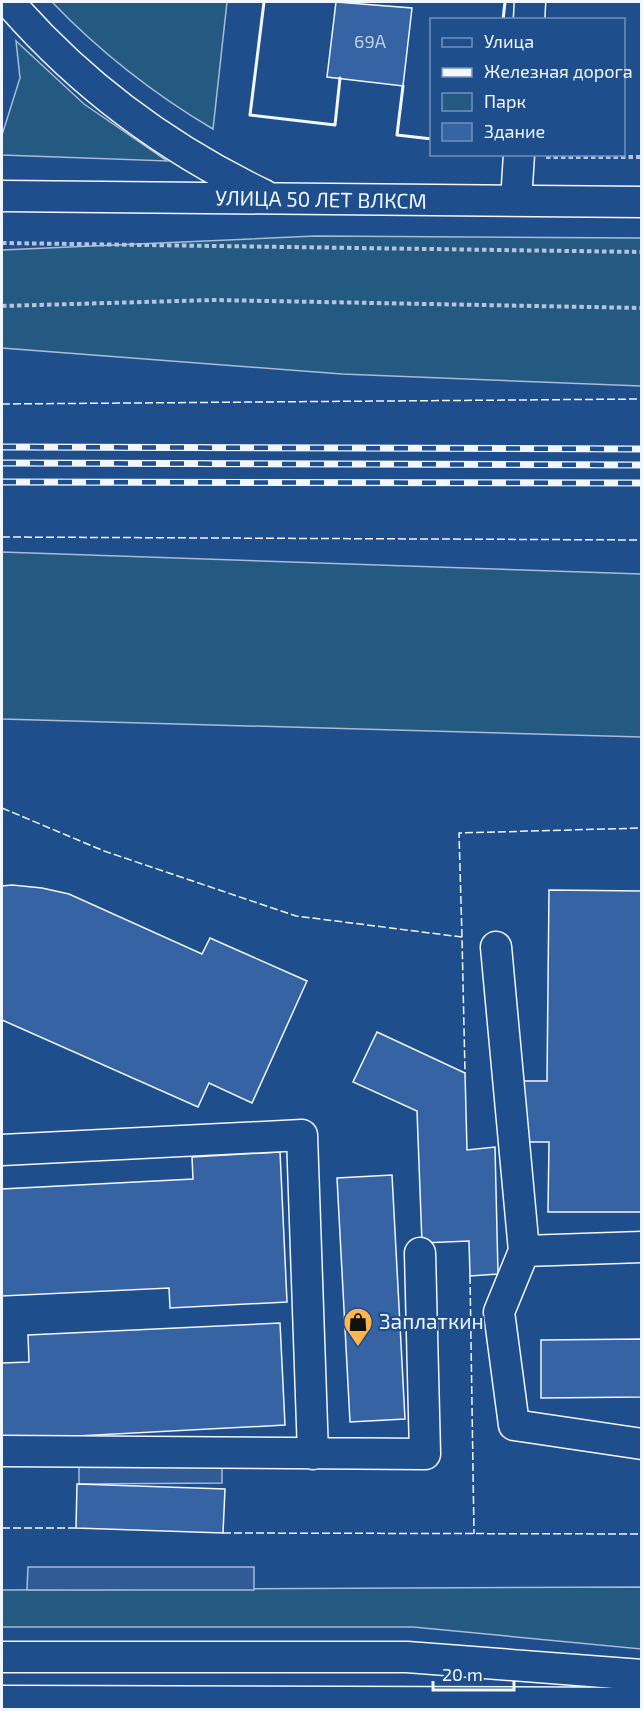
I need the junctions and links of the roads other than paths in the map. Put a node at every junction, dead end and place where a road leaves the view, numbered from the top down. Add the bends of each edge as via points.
1 (9, 2) edge
2 (530, 2) edge
3 (529, 18) edge
4 (519, 156) edge
5 (2, 196) edge
6 (272, 199) junction
7 (516, 201) junction
8 (642, 202) edge
9 (496, 947) dead end
10 (2, 1150) edge
11 (642, 1247) edge
12 (524, 1251) junction
13 (420, 1253) dead end
14 (642, 1444) edge
15 (2, 1451) edge
16 (313, 1454) junction
17 (2, 1657) edge
18 (642, 1675) edge
19 (2, 1701) edge
20 (642, 1703) edge

1 - 6 street via 63,59 141,124 209,167
2 - 3 street
4 - 7 street
5 - 6 street, УЛИЦА 50 ЛЕТ ВЛКСМ
6 - 7 street, УЛИЦА 50 ЛЕТ ВЛКСМ
7 - 8 street, УЛИЦА 50 ЛЕТ ВЛКСМ
9 - 12 street
10 - 16 street via 302,1135
11 - 12 street
12 - 14 street via 499,1311 514,1425
13 - 16 street via 425,1454
15 - 16 street
17 - 18 street via 407,1657
19 - 20 street

